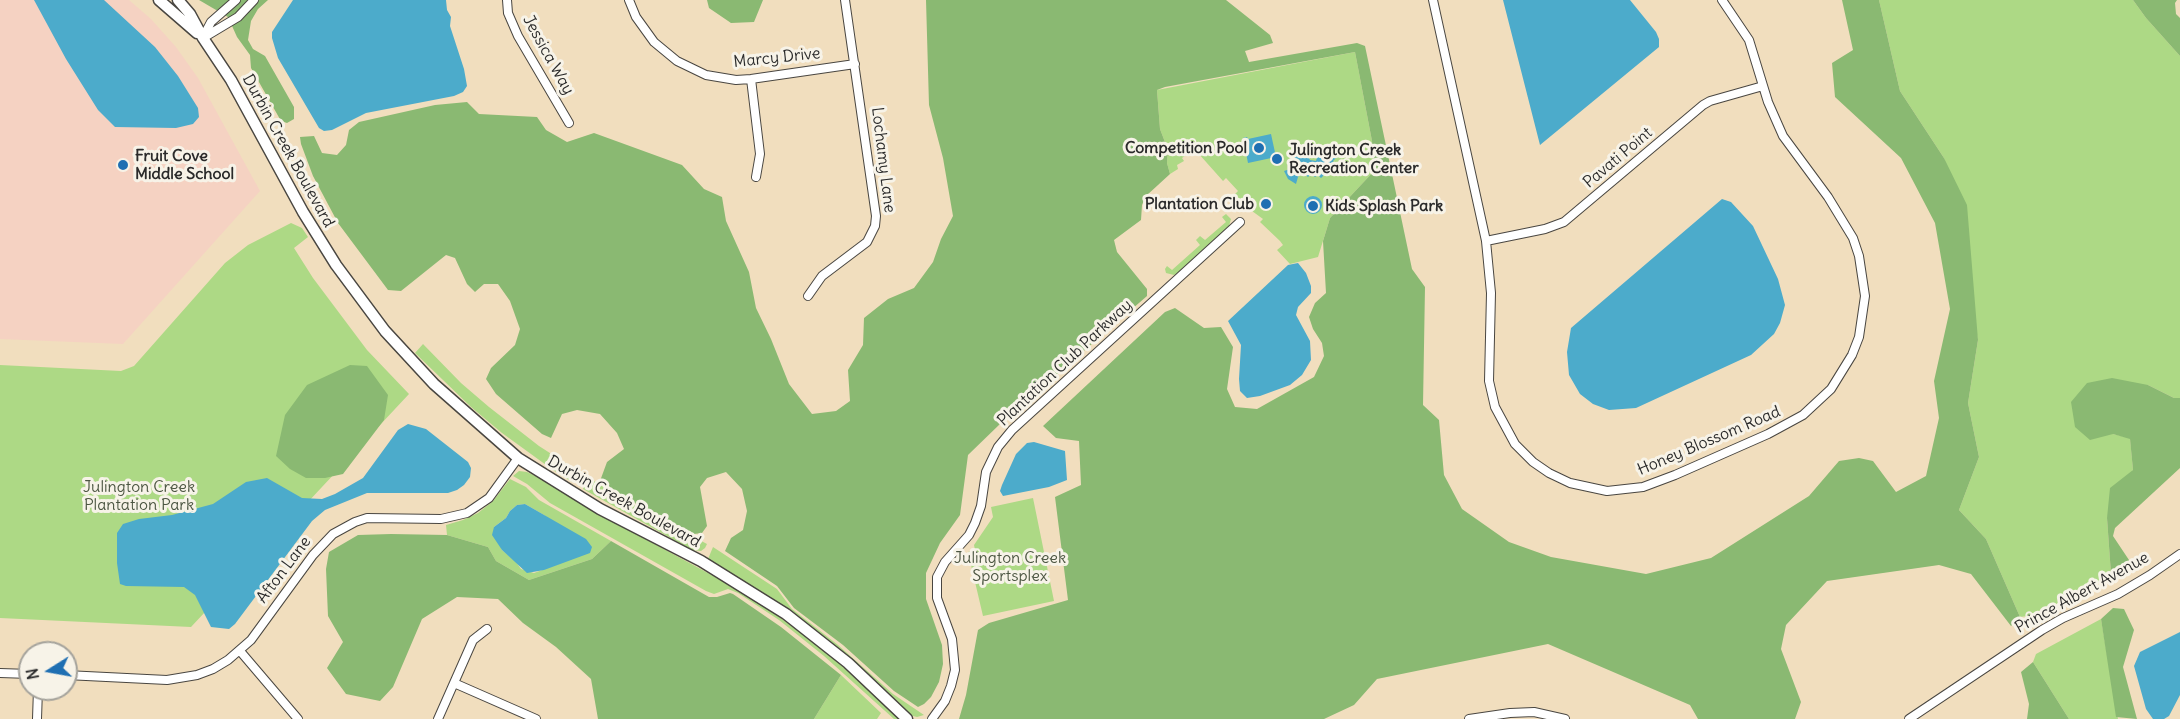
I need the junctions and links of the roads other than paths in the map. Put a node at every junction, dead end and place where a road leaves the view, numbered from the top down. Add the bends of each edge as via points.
1 (159, 0) edge
2 (178, 0) edge
3 (236, 0) edge
4 (254, 0) edge
5 (507, 0) edge
6 (629, 0) edge
7 (845, 0) edge
8 (1433, 0) edge
9 (1722, 0) edge
10 (203, 38) junction
11 (855, 64) junction
12 (751, 79) junction
13 (1763, 86) junction
14 (569, 123) dead end
15 (756, 177) dead end
16 (1240, 222) dead end
17 (1486, 241) junction
18 (808, 296) dead end
19 (518, 458) junction
20 (2180, 554) edge
21 (487, 629) dead end
22 (240, 651) junction
23 (0, 673) edge
24 (18, 674) edge
25 (78, 676) edge
26 (454, 683) junction
27 (38, 701) edge
28 (37, 719) edge
29 (298, 719) edge
30 (438, 719) edge
31 (536, 719) edge
32 (907, 719) edge
33 (932, 719) edge
34 (1469, 719) edge
35 (1565, 719) edge
36 (1909, 719) edge

1 - 10 street, Durbin Creek Boulevard
2 - 10 street, Durbin Creek Boulevard
3 - 10 street via 211,22
4 - 10 street via 238,17
5 - 14 street, Jessica Way via 518,36
6 - 12 street, Marcy Drive via 644,30 676,61 706,75
7 - 11 street, Lochamy Lane
8 - 17 street, Honey Blossom Road
9 - 13 street, Honey Blossom Road via 1749,40
10 - 19 street, Durbin Creek Boulevard via 231,80 303,212 358,298 434,384
11 - 12 street, Marcy Drive
11 - 18 street, Lochamy Lane via 876,226 867,242 822,276
12 - 15 street via 760,154
13 - 17 street, Pavati Point via 1703,105 1564,222
13 - 17 street, Honey Blossom Road via 1783,136 1853,238 1865,296 1858,337 1843,371 1816,404 1787,425 1643,487 1607,491 1570,483 1549,473 1515,444 1502,424 1490,391 1491,293
16 - 33 street, Plantation Club Parkway via 998,447 987,472 975,523 937,577 937,598 952,639 955,670 945,701
19 - 22 street, Afton Lane via 489,498 467,513 441,519 367,518 333,534
19 - 32 street, Durbin Creek Boulevard via 600,509 760,596 839,656
20 - 36 street, Prince Albert Avenue via 2118,594 2042,630
21 - 26 street via 473,640
22 - 25 street, Afton Lane via 213,669 182,678
22 - 29 street
23 - 24 street
26 - 30 street
26 - 31 street
27 - 28 street
34 - 35 street via 1534,712

